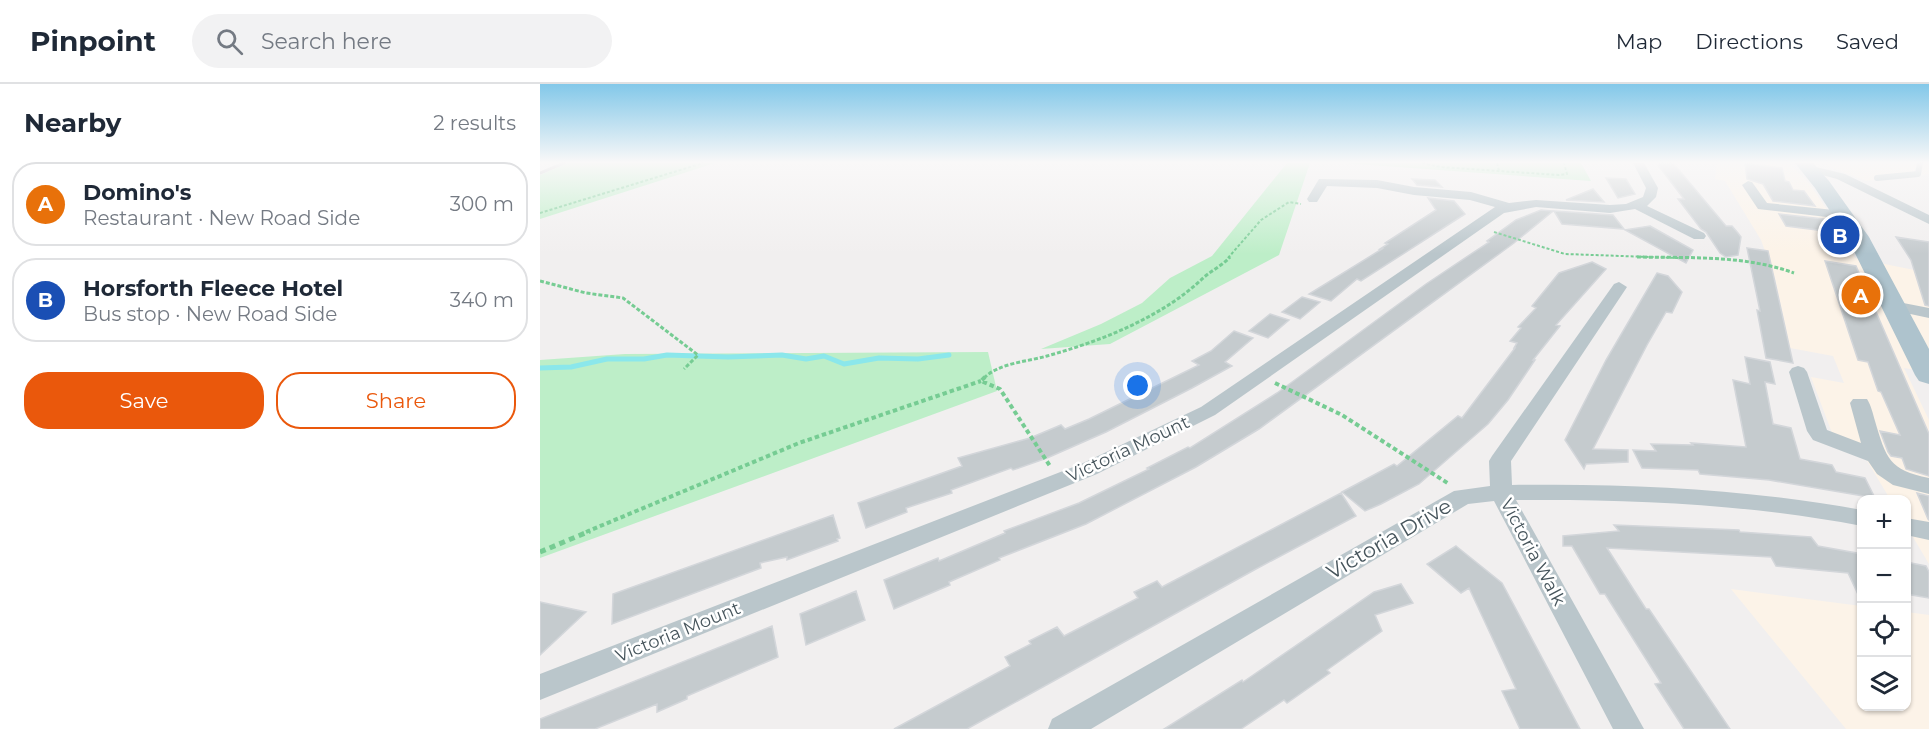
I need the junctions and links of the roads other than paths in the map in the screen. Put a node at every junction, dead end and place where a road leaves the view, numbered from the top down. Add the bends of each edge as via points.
1 (1316, 193) edge
2 (1438, 193) edge
3 (1650, 193) edge
4 (1754, 193) edge
5 (1827, 193) edge
6 (1875, 193) edge
7 (1313, 199) road end
8 (1636, 205) junction
9 (1508, 207) junction
10 (1844, 215) junction
11 (1929, 220) edge
12 (1699, 236) dead end
13 (1619, 287) dead end
14 (1893, 306) junction
15 (1929, 313) edge
16 (1798, 372) dead end
17 (1929, 375) edge
18 (1860, 403) dead end
19 (1875, 456) junction
20 (1929, 486) edge
21 (1501, 493) junction
22 (1857, 517) edge
23 (1911, 527) edge
24 (1929, 531) edge
25 (540, 687) edge
26 (1063, 729) edge
27 (1629, 729) edge

1 - 7 street
2 - 9 street via 1471,196
3 - 8 street via 1648,200
4 - 10 street via 1763,206
5 - 10 main road
6 - 11 street
8 - 9 street, Victoria Mount via 1614,208 1540,202
8 - 12 street
9 - 25 street, Victoria Mount via 1209,411 1089,469
10 - 14 main road via 1876,268
13 - 21 street, Victoria Walk via 1501,457
14 - 15 street
14 - 17 main road
16 - 19 street via 1820,435
18 - 19 street
19 - 20 street via 1901,480
21 - 22 street, Victoria Drive via 1631,492 1721,499
21 - 26 street, Victoria Drive via 1468,496 1434,513
21 - 27 street, Victoria Walk
23 - 24 street

